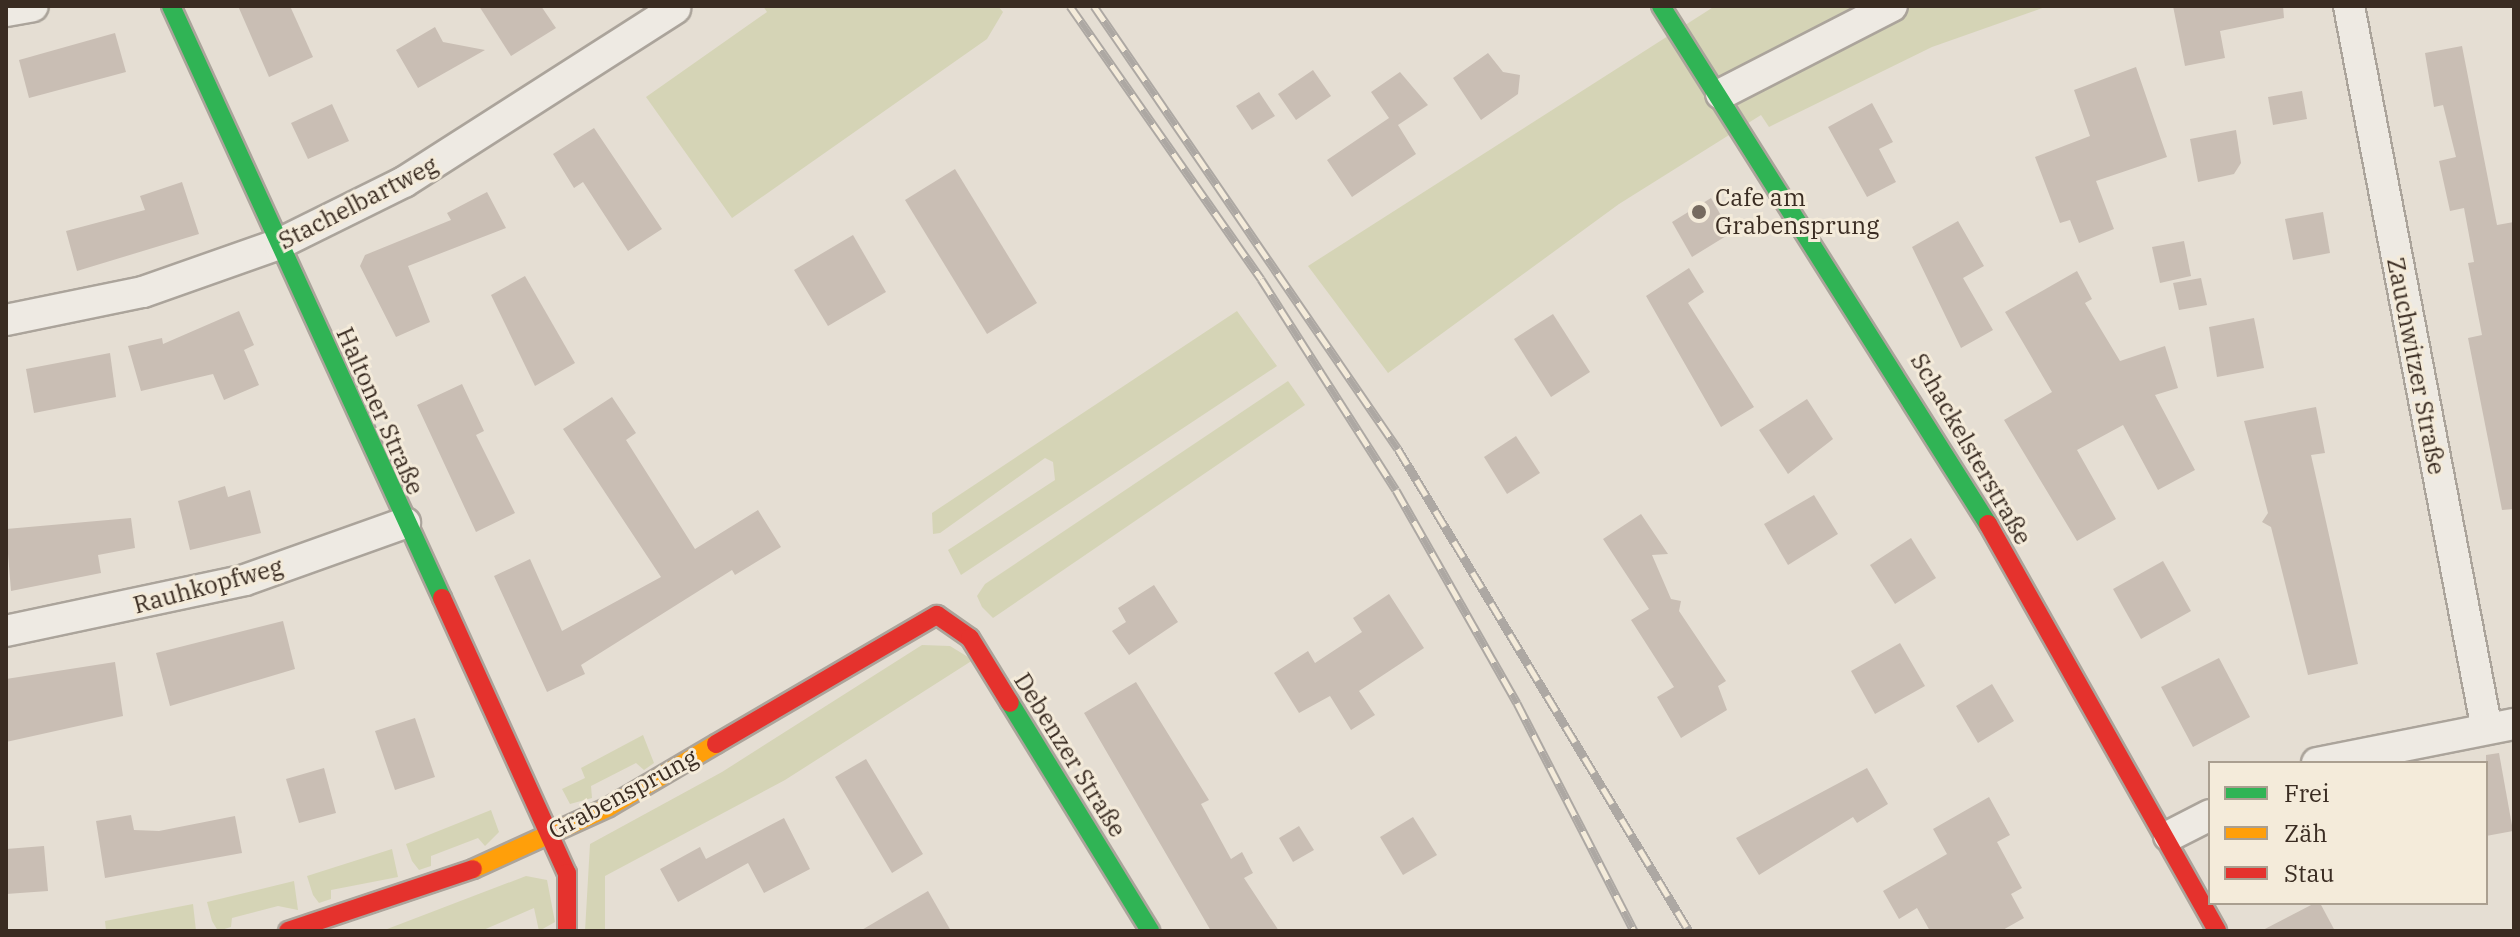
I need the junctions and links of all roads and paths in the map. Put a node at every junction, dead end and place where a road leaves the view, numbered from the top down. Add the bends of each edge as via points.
1 (33, 6) edge
2 (171, 6) edge
3 (1661, 6) edge
4 (1892, 6) edge
5 (2349, 6) edge
6 (675, 9) dead end
7 (6, 11) edge
8 (1721, 94) junction
9 (279, 244) junction
10 (6, 320) edge
11 (405, 523) junction
12 (937, 615) joint
13 (6, 631) edge
14 (2500, 725) edge
15 (2327, 761) edge
16 (2208, 816) edge
17 (546, 835) junction
18 (2169, 836) junction
19 (288, 931) edge
20 (567, 931) edge
21 (1150, 931) edge
22 (2217, 931) edge

1 - 7 street
2 - 9 street, Haltoner Straße
3 - 8 street, Schackelsterstraße
4 - 8 street
5 - 14 street, Zauchwitzer Straße
6 - 9 street, Stachelbartweg via 429,167
8 - 18 street, Schackelsterstraße via 1912,394
9 - 10 street, Stachelbartweg via 143,292
9 - 11 street, Haltoner Straße
11 - 13 street, Rauhkopfweg via 245,580
11 - 17 street, Haltoner Straße
12 - 17 street, Grabensprung via 609,807
12 - 21 street, Debenzer Straße via 970,638
14 - 15 street
16 - 18 street
17 - 19 street, Grabensprung via 468,871
17 - 20 street, Haltoner Straße via 567,873
18 - 22 street, Schackelsterstraße

